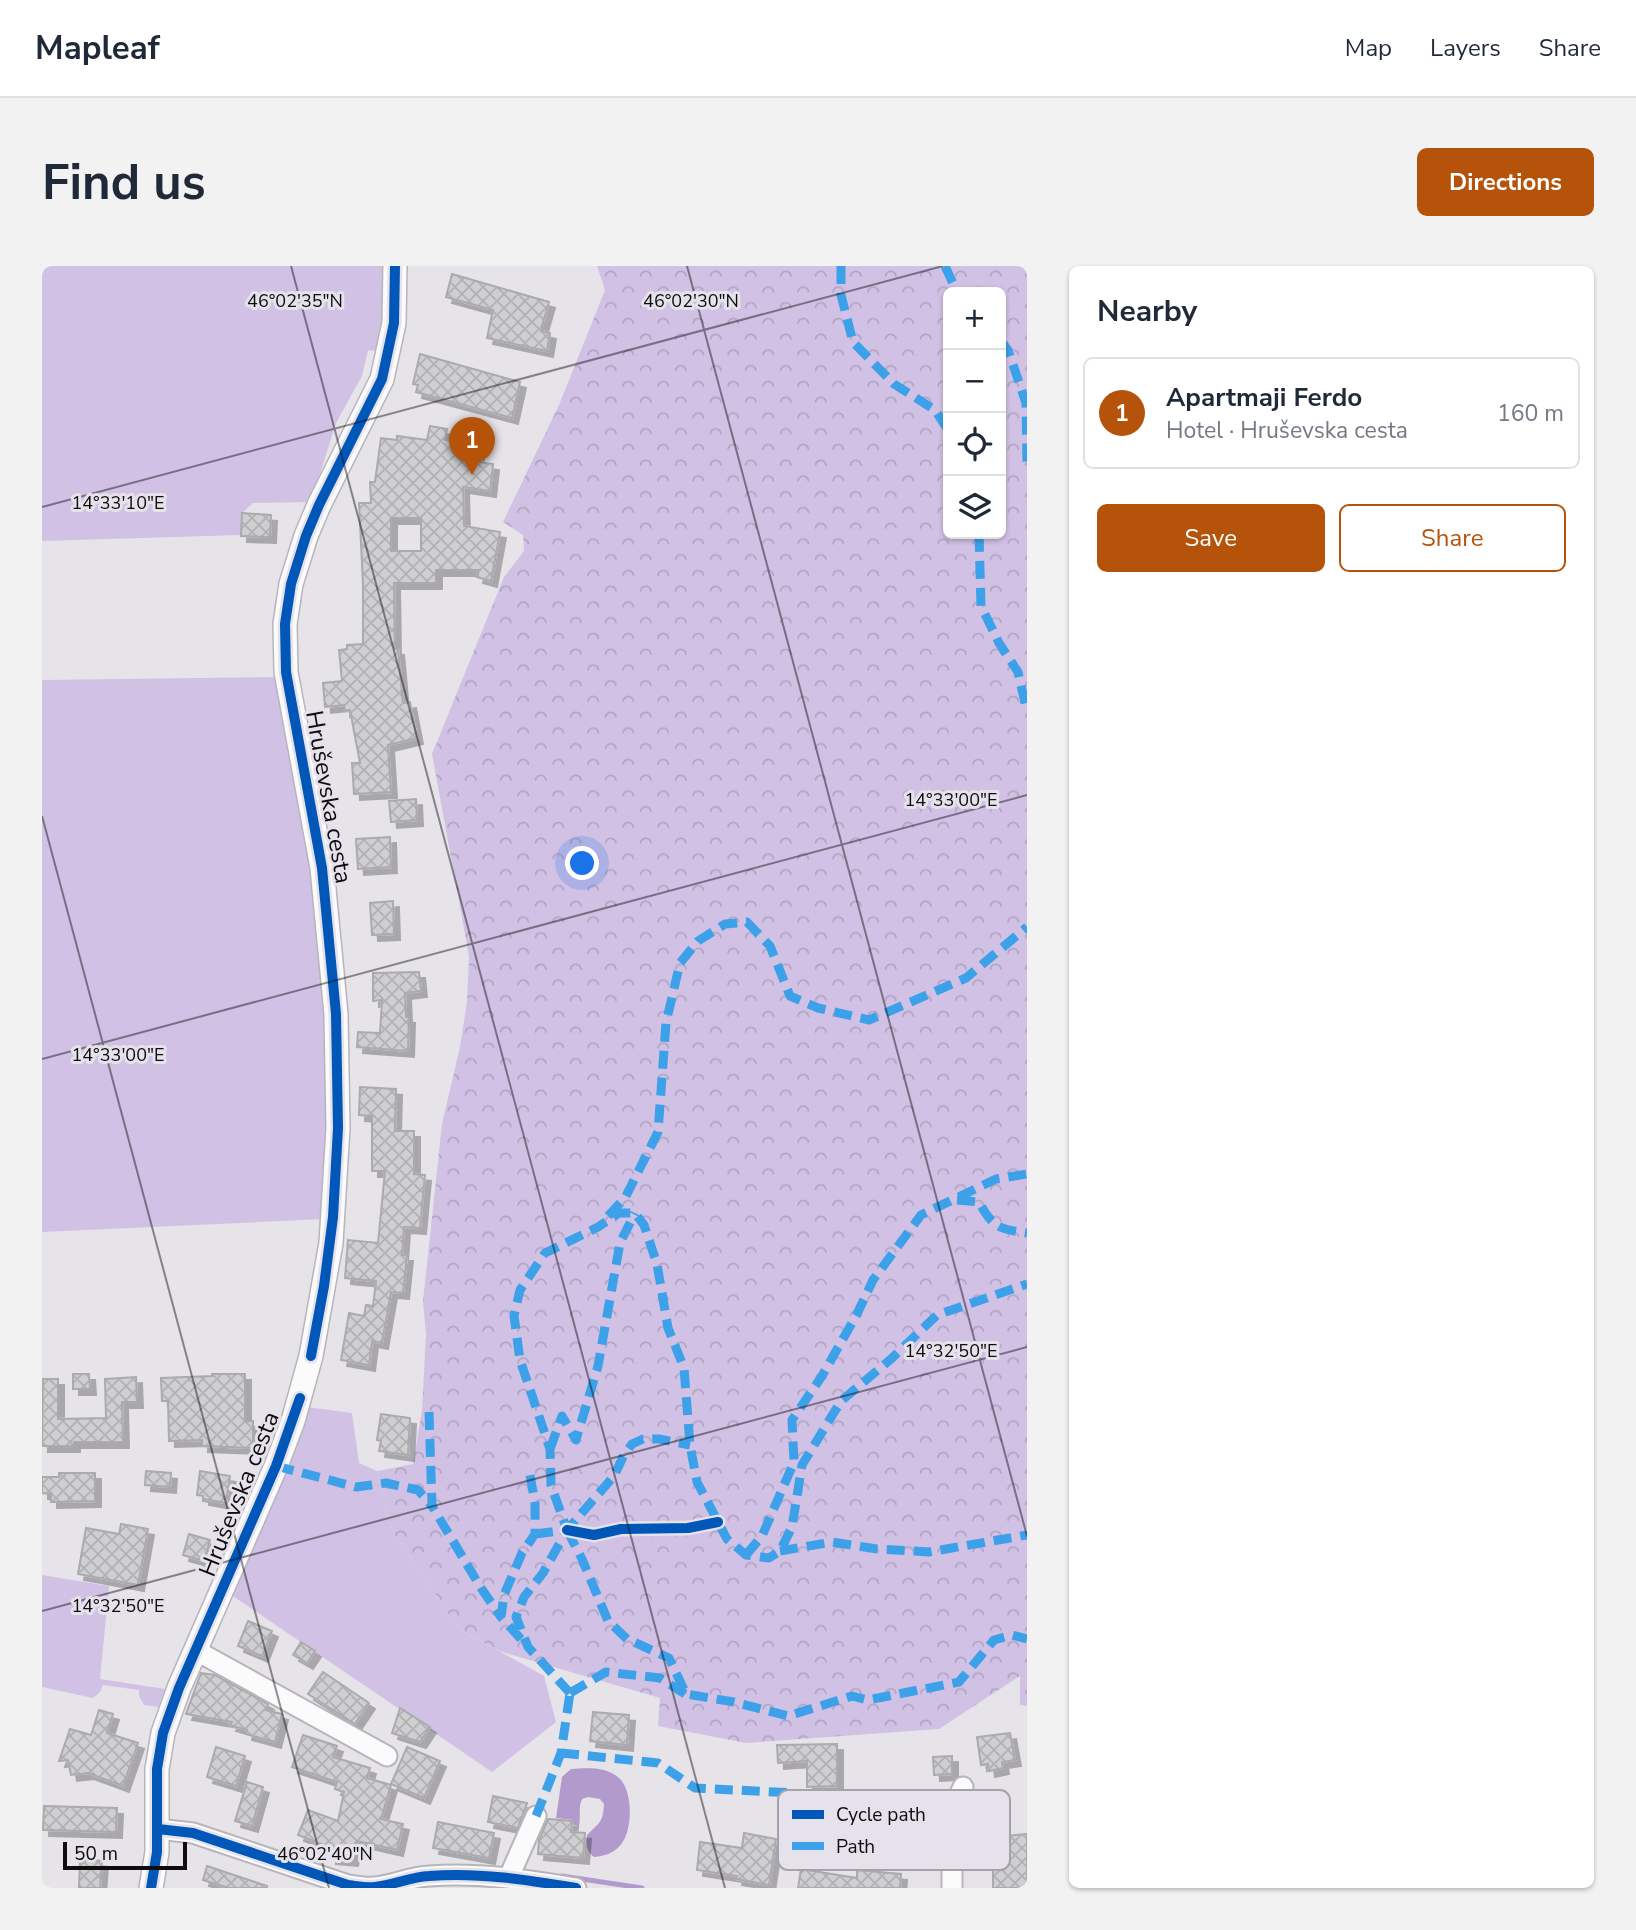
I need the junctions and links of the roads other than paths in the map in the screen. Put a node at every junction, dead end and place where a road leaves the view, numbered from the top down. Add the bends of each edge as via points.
1 (396, 266) edge
2 (195, 1650) junction
3 (387, 1756) dead end
4 (963, 1787) dead end
5 (962, 1790) edge
6 (537, 1816) dead end
7 (158, 1829) junction
8 (952, 1870) edge
9 (509, 1877) junction
10 (151, 1888) edge
11 (374, 1888) edge
12 (576, 1888) edge
13 (952, 1888) edge

1 - 2 street, Hruševska cesta via 394,323 382,379 306,536 285,624 289,694 315,824 332,953 338,1128 331,1243 311,1356 293,1420
2 - 3 street
2 - 7 street, Hruševska cesta via 163,1733 156,1784
4 - 5 street
6 - 9 street
7 - 10 street, Hruševska cesta
7 - 11 street via 193,1833 348,1885
8 - 13 street
9 - 11 street via 430,1875
9 - 12 street

